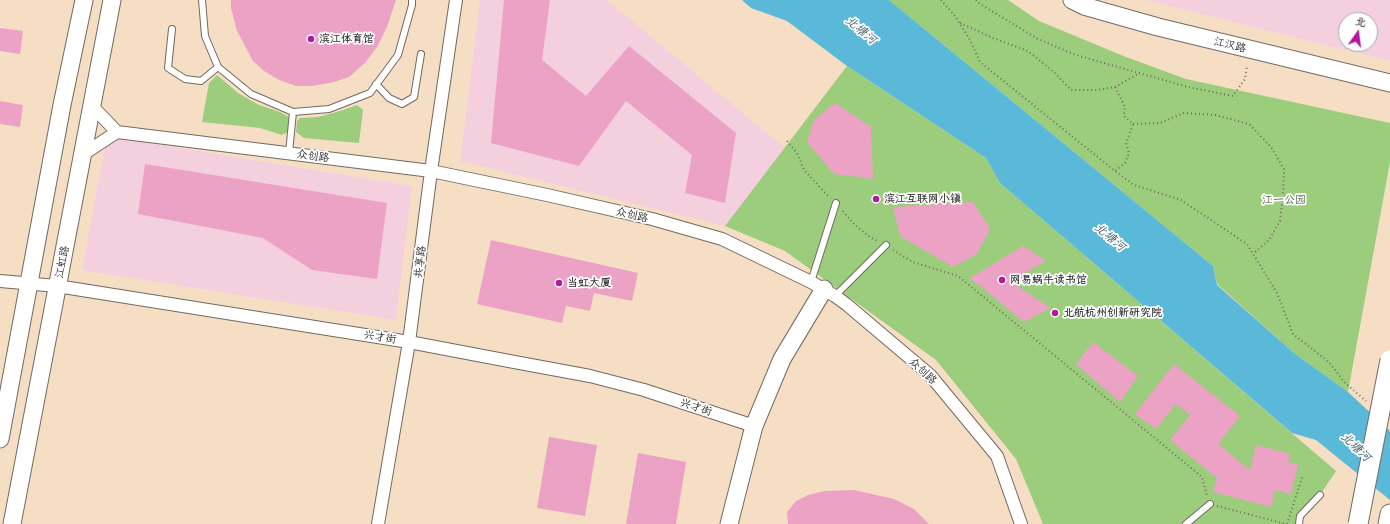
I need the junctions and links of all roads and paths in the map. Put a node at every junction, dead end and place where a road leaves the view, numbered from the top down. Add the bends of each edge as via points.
1 (84, 0) edge
2 (112, 0) edge
3 (202, 0) edge
4 (412, 0) edge
5 (456, 0) edge
6 (941, 0) edge
7 (976, 0) edge
8 (1072, 0) edge
9 (959, 23) junction
10 (172, 29) dead end
11 (421, 54) dead end
12 (1247, 66) dead end
13 (218, 67) junction
14 (1139, 74) junction
15 (1390, 83) edge
16 (376, 84) junction
17 (1114, 87) junction
18 (92, 106) junction
19 (293, 112) junction
20 (1134, 124) junction
21 (117, 132) junction
22 (787, 141) dead end
23 (289, 153) junction
24 (82, 155) junction
25 (431, 171) junction
26 (1115, 171) junction
27 (836, 203) junction
28 (886, 246) junction
29 (1253, 254) junction
30 (0, 281) edge
31 (30, 284) junction
32 (57, 286) junction
33 (823, 289) junction
34 (409, 342) junction
35 (1390, 360) edge
36 (1367, 402) dead end
37 (754, 426) junction
38 (0, 439) edge
39 (1303, 475) dead end
40 (1320, 494) dead end
41 (1210, 504) junction
42 (1390, 514) edge
43 (12, 524) edge
44 (378, 524) edge
45 (729, 524) edge
46 (1021, 524) edge
47 (1186, 524) edge
48 (1286, 524) edge
49 (1299, 524) edge
50 (1358, 524) edge
51 (1388, 524) edge

1 - 31 main road
2 - 18 main road, 江虹路
3 - 13 lane via 205,36
4 - 16 lane via 398,55
5 - 25 street, 共享路
6 - 9 path
7 - 14 path via 1038,39 1076,55
8 - 15 main road, 江汉路 via 1084,6 1158,27
9 - 17 path via 1028,51 1071,90
9 - 26 path via 980,62
10 - 13 lane via 168,68 185,79 200,81
11 - 16 lane via 414,97 402,104 389,98
12 - 14 path via 1245,79 1233,96
13 - 19 lane via 251,94
14 - 17 path
16 - 19 lane via 370,93 329,109
17 - 20 path via 1125,107 1124,116
18 - 21 street
18 - 24 main road, 江虹路
19 - 23 lane
20 - 26 path via 1126,143 1129,153 1125,163
20 - 29 path via 1160,123 1184,113 1215,115 1249,124 1271,147 1284,169 1280,222 1270,240
21 - 23 street, 众创路
21 - 24 street
22 - 27 path via 797,153 804,170
23 - 25 street, 众创路
24 - 32 main road, 江虹路
25 - 33 street, 众创路 via 652,219 722,239
25 - 34 street, 共享路
26 - 29 path via 1134,185 1181,200 1247,244
27 - 28 path via 855,225
27 - 33 lane
28 - 33 lane
28 - 41 path via 913,262 958,276 1202,477
29 - 36 path via 1277,293 1293,334 1329,362 1345,383
30 - 31 street, 兴才街
31 - 32 street, 兴才街
31 - 38 main road
32 - 34 street, 兴才街
32 - 43 main road, 江虹路
33 - 37 main road via 782,359
33 - 46 street, 众创路 via 846,304 930,375 997,456
34 - 37 street, 兴才街 via 590,376 644,390
34 - 44 street, 共享路
35 - 50 main road, bridge
37 - 45 main road
39 - 48 path
40 - 49 lane via 1300,516
41 - 47 lane
41 - 48 path
42 - 51 main road

